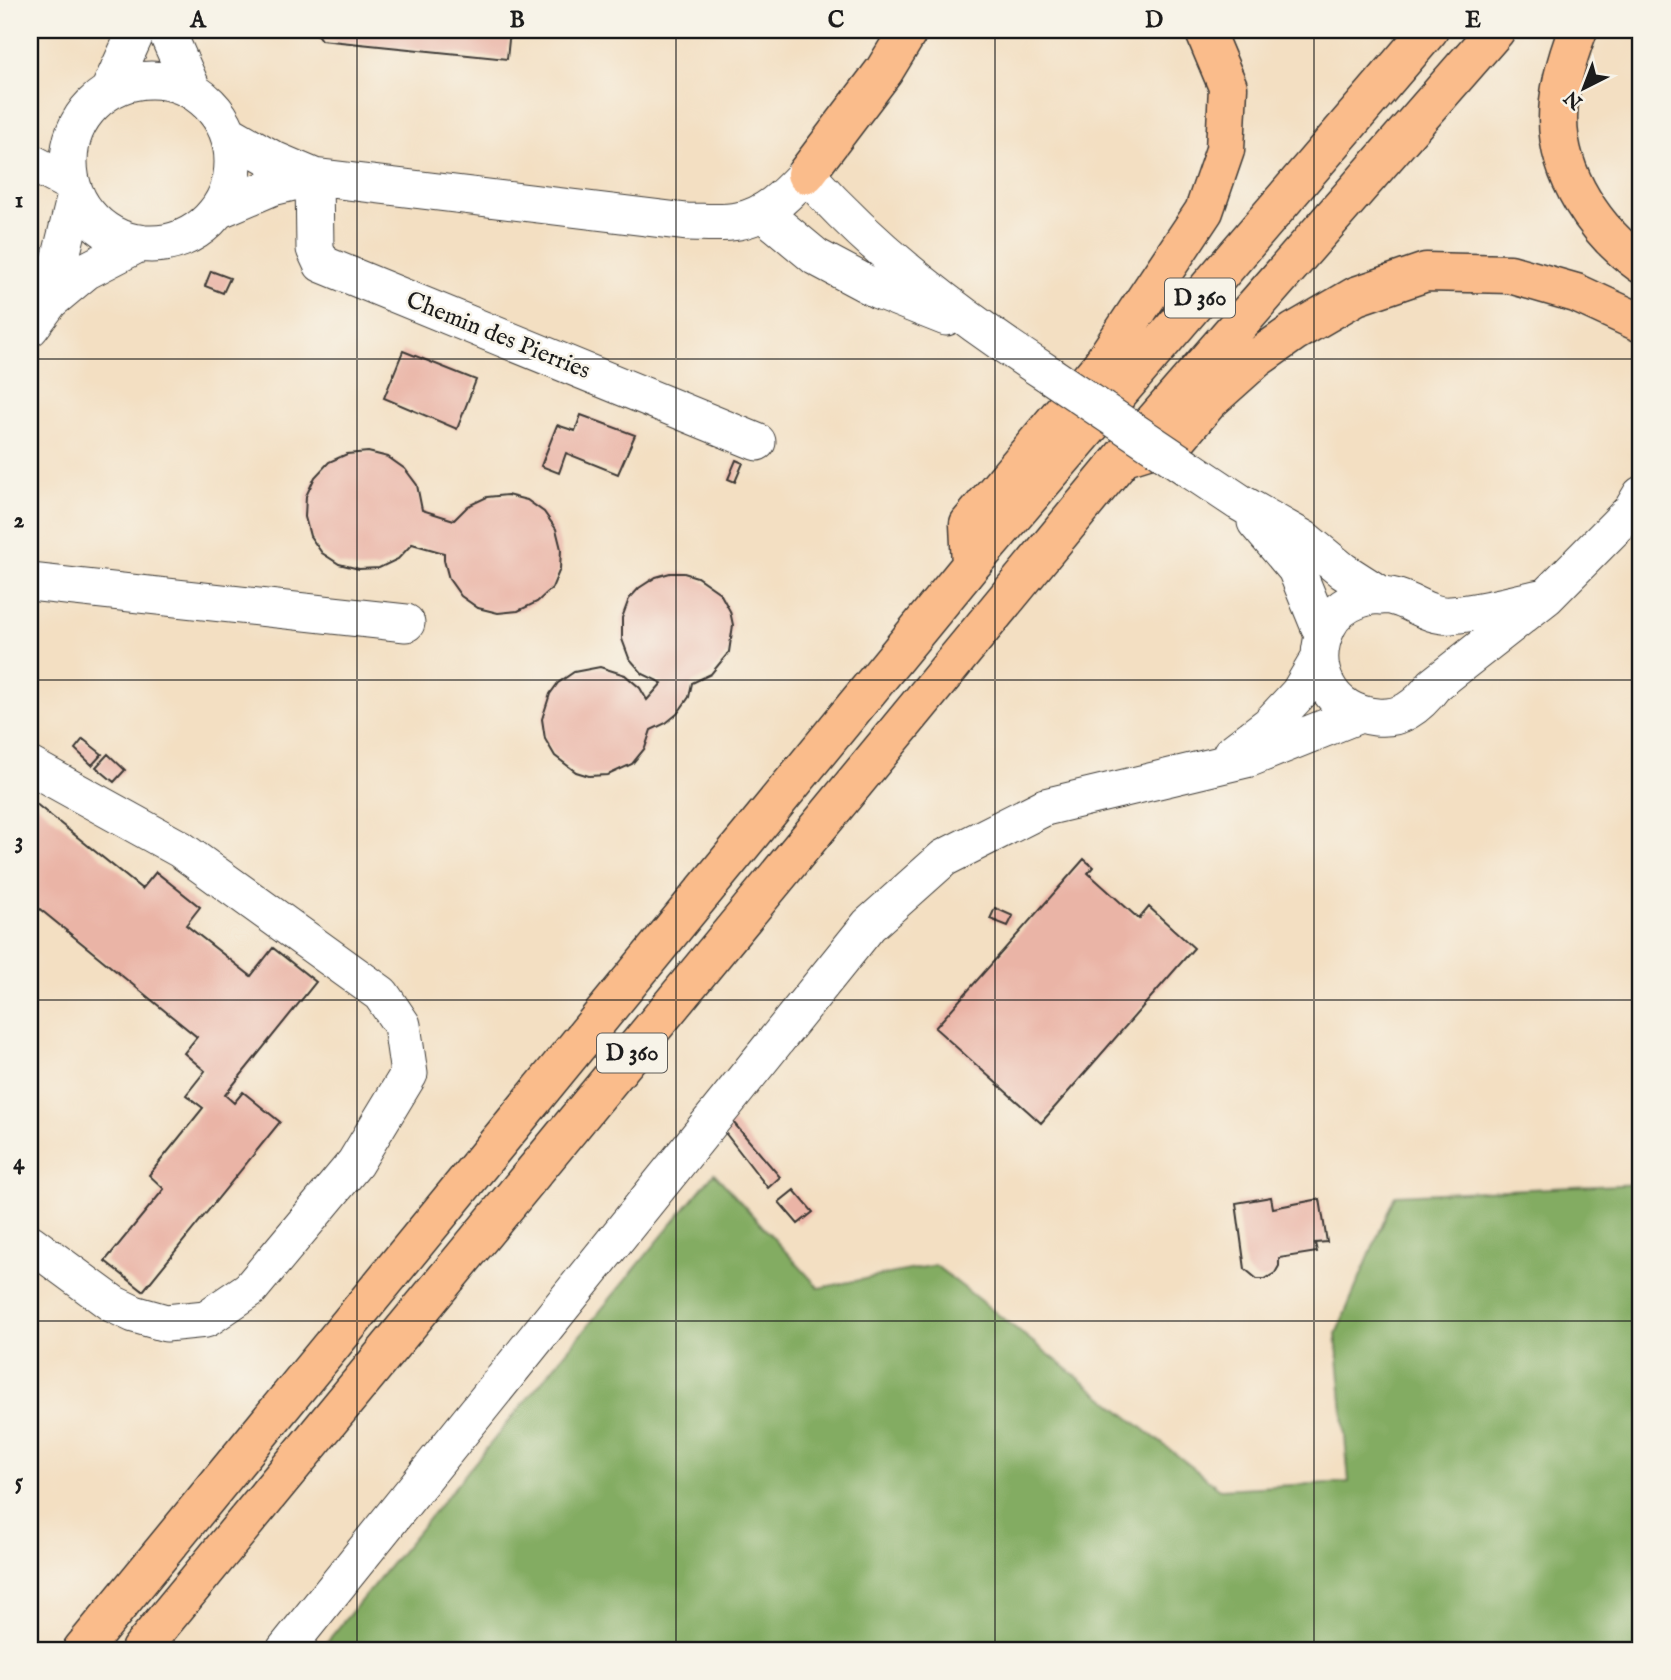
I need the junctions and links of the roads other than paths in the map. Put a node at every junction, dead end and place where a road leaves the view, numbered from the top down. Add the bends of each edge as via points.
1 (137, 30) edge
2 (166, 30) edge
3 (909, 30) edge
4 (939, 30) edge
5 (1204, 30) edge
6 (1429, 30) edge
7 (1496, 30) edge
8 (1578, 30) edge
9 (884, 71) junction
10 (109, 91) junction
11 (193, 91) junction
12 (229, 134) junction
13 (30, 162) edge
14 (806, 174) junction
15 (314, 177) junction
16 (74, 189) junction
17 (218, 210) junction
18 (763, 213) junction
19 (140, 243) junction
20 (1641, 264) edge
21 (40, 314) edge
22 (1641, 323) edge
23 (985, 333) junction
24 (757, 442) dead end
25 (1123, 457) junction
26 (1641, 495) edge
27 (1239, 502) junction
28 (971, 565) junction
29 (30, 582) edge
30 (1382, 596) junction
31 (1546, 597) junction
32 (1416, 608) junction
33 (406, 623) dead end
34 (1321, 647) junction
35 (1434, 685) junction
36 (1360, 714) junction
37 (30, 766) edge
38 (1199, 771) junction
39 (30, 1243) edge
40 (82, 1650) edge
41 (140, 1650) edge
42 (285, 1650) edge

1 - 10 street
2 - 11 street
3 - 9 highway
4 - 9 highway
5 - 28 highway via 1228,87 1225,149 1204,211 1100,367 970,524
6 - 28 highway, D 360
7 - 25 highway, D 360
8 - 20 highway via 1566,63 1558,120 1567,174 1597,221
9 - 14 highway
10 - 11 street via 151,79
10 - 16 street via 86,111 74,134 69,159
11 - 12 street via 215,109
12 - 15 street
12 - 17 street via 232,174
13 - 16 street
14 - 18 street
14 - 23 street via 878,248
15 - 17 street via 272,187
15 - 18 street via 687,222 738,221
15 - 24 street, Chemin des Pierries via 315,249 323,264
16 - 19 street via 102,228
16 - 21 street
17 - 19 street via 183,237
18 - 23 street via 816,257 878,290
19 - 21 street via 86,271
22 - 25 highway via 1576,293 1510,274 1426,272 1356,296 1294,332 1209,401 1176,440
23 - 27 street, bridge
25 - 41 highway, D 360
26 - 31 street via 1632,510
27 - 30 street via 1304,539
27 - 34 street via 1296,569
28 - 40 highway, D 360
29 - 33 street
30 - 32 street
30 - 34 street via 1362,598 1344,607 1329,622
31 - 32 street via 1449,616
31 - 35 street
32 - 35 street via 1431,622 1439,641 1441,655
34 - 36 street via 1322,677 1331,693
34 - 38 street via 1299,693 1269,725
35 - 36 street via 1405,713 1385,718
36 - 38 street via 1250,758
37 - 39 street via 180,849 381,994 402,1025 409,1073 355,1163 250,1289 206,1319 166,1323 134,1314 113,1304
38 - 42 street via 1045,807 944,858 869,925

